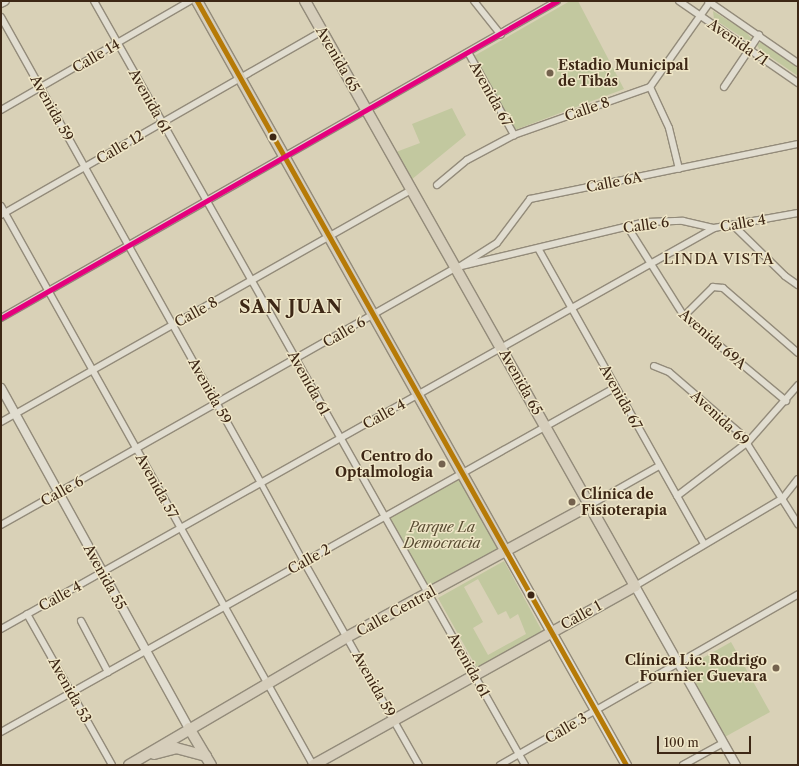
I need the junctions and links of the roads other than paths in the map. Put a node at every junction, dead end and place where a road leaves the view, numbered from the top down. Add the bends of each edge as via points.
1 (4, 1) edge
2 (94, 1) edge
3 (190, 1) edge
4 (197, 1) edge
5 (304, 1) edge
6 (474, 1) edge
7 (557, 1) edge
8 (679, 1) edge
9 (709, 2) edge
10 (1, 3) edge
11 (700, 16) junction
12 (1, 17) edge
13 (322, 31) junction
14 (501, 35) junction
15 (759, 35) junction
16 (118, 44) junction
17 (749, 49) junction
18 (469, 54) junction
19 (798, 63) edge
20 (240, 77) junction
21 (798, 83) edge
22 (650, 87) junction
23 (724, 87) dead end
24 (40, 88) junction
25 (1, 110) edge
26 (368, 112) junction
27 (162, 123) junction
28 (514, 135) junction
29 (798, 144) edge
30 (284, 157) junction
31 (85, 167) junction
32 (679, 169) junction
33 (437, 185) dead end
34 (413, 189) junction
35 (206, 201) junction
36 (1, 206) edge
37 (798, 213) edge
38 (3, 214) edge
39 (627, 226) junction
40 (734, 226) junction
41 (714, 228) junction
42 (329, 236) junction
43 (129, 246) junction
44 (538, 250) junction
45 (480, 255) junction
46 (484, 263) junction
47 (650, 264) junction
48 (457, 267) junction
49 (252, 280) junction
50 (798, 284) edge
51 (49, 291) junction
52 (572, 308) junction
53 (373, 315) junction
54 (684, 316) junction
55 (1, 318) edge
56 (173, 325) junction
57 (502, 347) junction
58 (798, 353) edge
59 (296, 359) junction
60 (654, 366) dead end
61 (92, 370) junction
62 (798, 385) edge
63 (616, 387) junction
64 (1, 388) edge
65 (417, 395) junction
66 (786, 401) junction
67 (217, 404) junction
68 (16, 414) junction
69 (1, 422) edge
70 (546, 427) junction
71 (340, 438) junction
72 (748, 442) junction
73 (136, 449) junction
74 (659, 466) junction
75 (461, 474) junction
76 (798, 479) edge
77 (261, 483) junction
78 (59, 493) junction
79 (677, 496) junction
80 (783, 498) junction
81 (590, 505) junction
82 (385, 517) junction
83 (798, 524) edge
84 (1, 525) edge
85 (180, 528) junction
86 (704, 544) junction
87 (505, 550) junction
88 (304, 562) junction
89 (103, 572) junction
90 (635, 586) junction
91 (428, 593) junction
92 (798, 594) edge
93 (224, 607) junction
94 (27, 614) junction
95 (81, 621) dead end
96 (1, 629) edge
97 (551, 632) junction
98 (347, 637) junction
99 (146, 650) junction
100 (679, 664) junction
101 (108, 672) junction
102 (474, 675) junction
103 (267, 683) junction
104 (71, 692) junction
105 (595, 711) junction
106 (394, 720) junction
107 (189, 728) junction
108 (1, 732) edge
109 (723, 743) junction
110 (519, 754) junction
111 (209, 761) edge
112 (132, 763) edge
113 (112, 765) edge
114 (313, 765) edge
115 (419, 765) edge
116 (500, 765) edge
117 (525, 765) edge
118 (626, 765) edge
119 (683, 765) edge
120 (736, 765) edge

1 - 10 street
2 - 16 street, Avenida 61
3 - 16 street, Calle 14
4 - 20 main road
5 - 13 main road, Avenida 65
6 - 14 street
7 - 14 street
8 - 11 street, Avenida 71
9 - 11 street
9 - 15 street, Avenida 71
11 - 17 street, Avenida 71
11 - 22 street
12 - 24 street, Avenida 59
13 - 20 street, Calle 12
13 - 26 main road, Avenida 65
14 - 18 street
15 - 17 street
15 - 19 street, Avenida 71
16 - 24 street, Calle 14
16 - 27 street, Avenida 61
17 - 21 street, Avenida 71
17 - 23 street
18 - 26 street
18 - 28 street, Avenida 67
20 - 27 street, Calle 12
20 - 30 main road
22 - 28 street, Calle 8
22 - 32 street via 669,128
24 - 25 street, Calle 14
24 - 31 street, Avenida 59
26 - 30 street
26 - 34 main road, Avenida 65
27 - 31 street, Calle 12
27 - 35 street, Avenida 61
28 - 33 street, Calle 8 via 467,160
29 - 32 street, Calle 6A
30 - 35 street
30 - 42 main road
31 - 38 street, Calle 12
31 - 43 street, Avenida 59
32 - 45 street, Calle 6A via 530,199 497,244
34 - 42 street, Calle 8
34 - 48 main road, Avenida 65
35 - 43 street
35 - 49 street, Avenida 61
36 - 38 street, Avenida 57
37 - 40 street, Calle 4
38 - 51 street, Avenida 57
39 - 41 street, Calle 6 via 683,220
39 - 44 street, Calle 6
39 - 47 street, Avenida 69A
40 - 41 street, Calle 4
40 - 50 street via 785,276
41 - 47 street, Calle 4
42 - 49 street, Calle 8
42 - 53 main road
43 - 51 street
43 - 56 street, Avenida 59
44 - 46 street, Calle 6
44 - 52 street, Avenida 67
45 - 46 street
45 - 48 street, Calle 6A
46 - 48 street, Calle 6
47 - 52 street, Calle 4
47 - 54 street, Avenida 69A
48 - 53 street, Calle 6
48 - 57 main road, Avenida 65
49 - 56 street, Calle 8
49 - 59 street, Avenida 61
51 - 55 street
51 - 61 street, Avenida 57
52 - 57 street, Calle 4
52 - 63 street, Avenida 67
53 - 59 street, Calle 6
53 - 65 main road
54 - 58 street via 713,287 723,288
54 - 66 street, Avenida 69A
56 - 61 street, Calle 8
56 - 67 street, Avenida 59
57 - 65 street, Calle 4
57 - 70 main road, Avenida 65
59 - 67 street, Calle 6
59 - 71 street, Avenida 61
60 - 72 street, Avenida 69 via 670,372
61 - 68 street, Calle 8
61 - 73 street, Avenida 57
62 - 66 street
63 - 70 street, Calle 2
63 - 74 street, Avenida 67
64 - 68 street, Avenida 55
65 - 71 street, Calle 4
65 - 75 main road
66 - 72 street
67 - 73 street, Calle 6
67 - 77 street, Avenida 59
68 - 69 street, Calle 8
68 - 78 street, Avenida 55
70 - 75 street, Calle 2
70 - 81 main road, Avenida 65
71 - 77 street, Calle 4
71 - 82 street, Avenida 61
72 - 79 street
72 - 80 street, Avenida 69
73 - 78 street, Calle 6
73 - 85 street, Avenida 57
74 - 79 street, Avenida 67
74 - 81 street, Calle Central
75 - 82 street, Calle 2
75 - 87 main road
76 - 80 street, Calle 1
77 - 85 street, Calle 4
77 - 88 street, Avenida 59
78 - 84 street, Calle 6
78 - 89 street, Avenida 55
79 - 86 street, Avenida 67
80 - 83 street, Avenida 69
80 - 86 street, Calle 1
81 - 87 main road, Calle Central
81 - 90 main road, Avenida 65
82 - 88 street, Calle 2
82 - 91 street, Avenida 61
85 - 89 street, Calle 4
85 - 93 street, Avenida 57
86 - 90 street, Calle 1
87 - 91 main road, Calle Central
87 - 97 main road
88 - 93 street, Calle 2
88 - 98 street, Avenida 59
89 - 94 street, Calle 4
89 - 99 street, Avenida 55
90 - 97 main road, Calle 1
90 - 100 street, Avenida 65
91 - 98 main road, Calle Central
91 - 102 street, Avenida 61
92 - 100 street, Calle 3
93 - 99 street, Calle 2
93 - 103 street, Avenida 57
94 - 96 street, Calle 4
94 - 104 street, Avenida 53
95 - 101 street
97 - 102 main road, Calle 1
97 - 105 main road
98 - 103 main road, Calle Central
98 - 106 street, Avenida 59
99 - 101 street, Calle 2
99 - 107 street, Avenida 55
100 - 105 street, Calle 3
100 - 109 street, Avenida 65
101 - 104 street, Calle 2
102 - 106 main road, Calle 1
102 - 110 street, Avenida 61
103 - 107 main road, Calle Central
103 - 114 street, Avenida 57
104 - 108 street, Calle 2
104 - 113 street, Avenida 53
105 - 110 street, Calle 3
105 - 118 main road
106 - 114 main road, Calle 1
106 - 115 street, Avenida 59
107 - 111 main road, Avenida 55
107 - 112 main road, Calle Central
109 - 119 street
109 - 120 street, Avenida 65
110 - 116 street, Calle 3
110 - 117 street, Avenida 61
111 - 112 main road, Calle Central via 176,748

